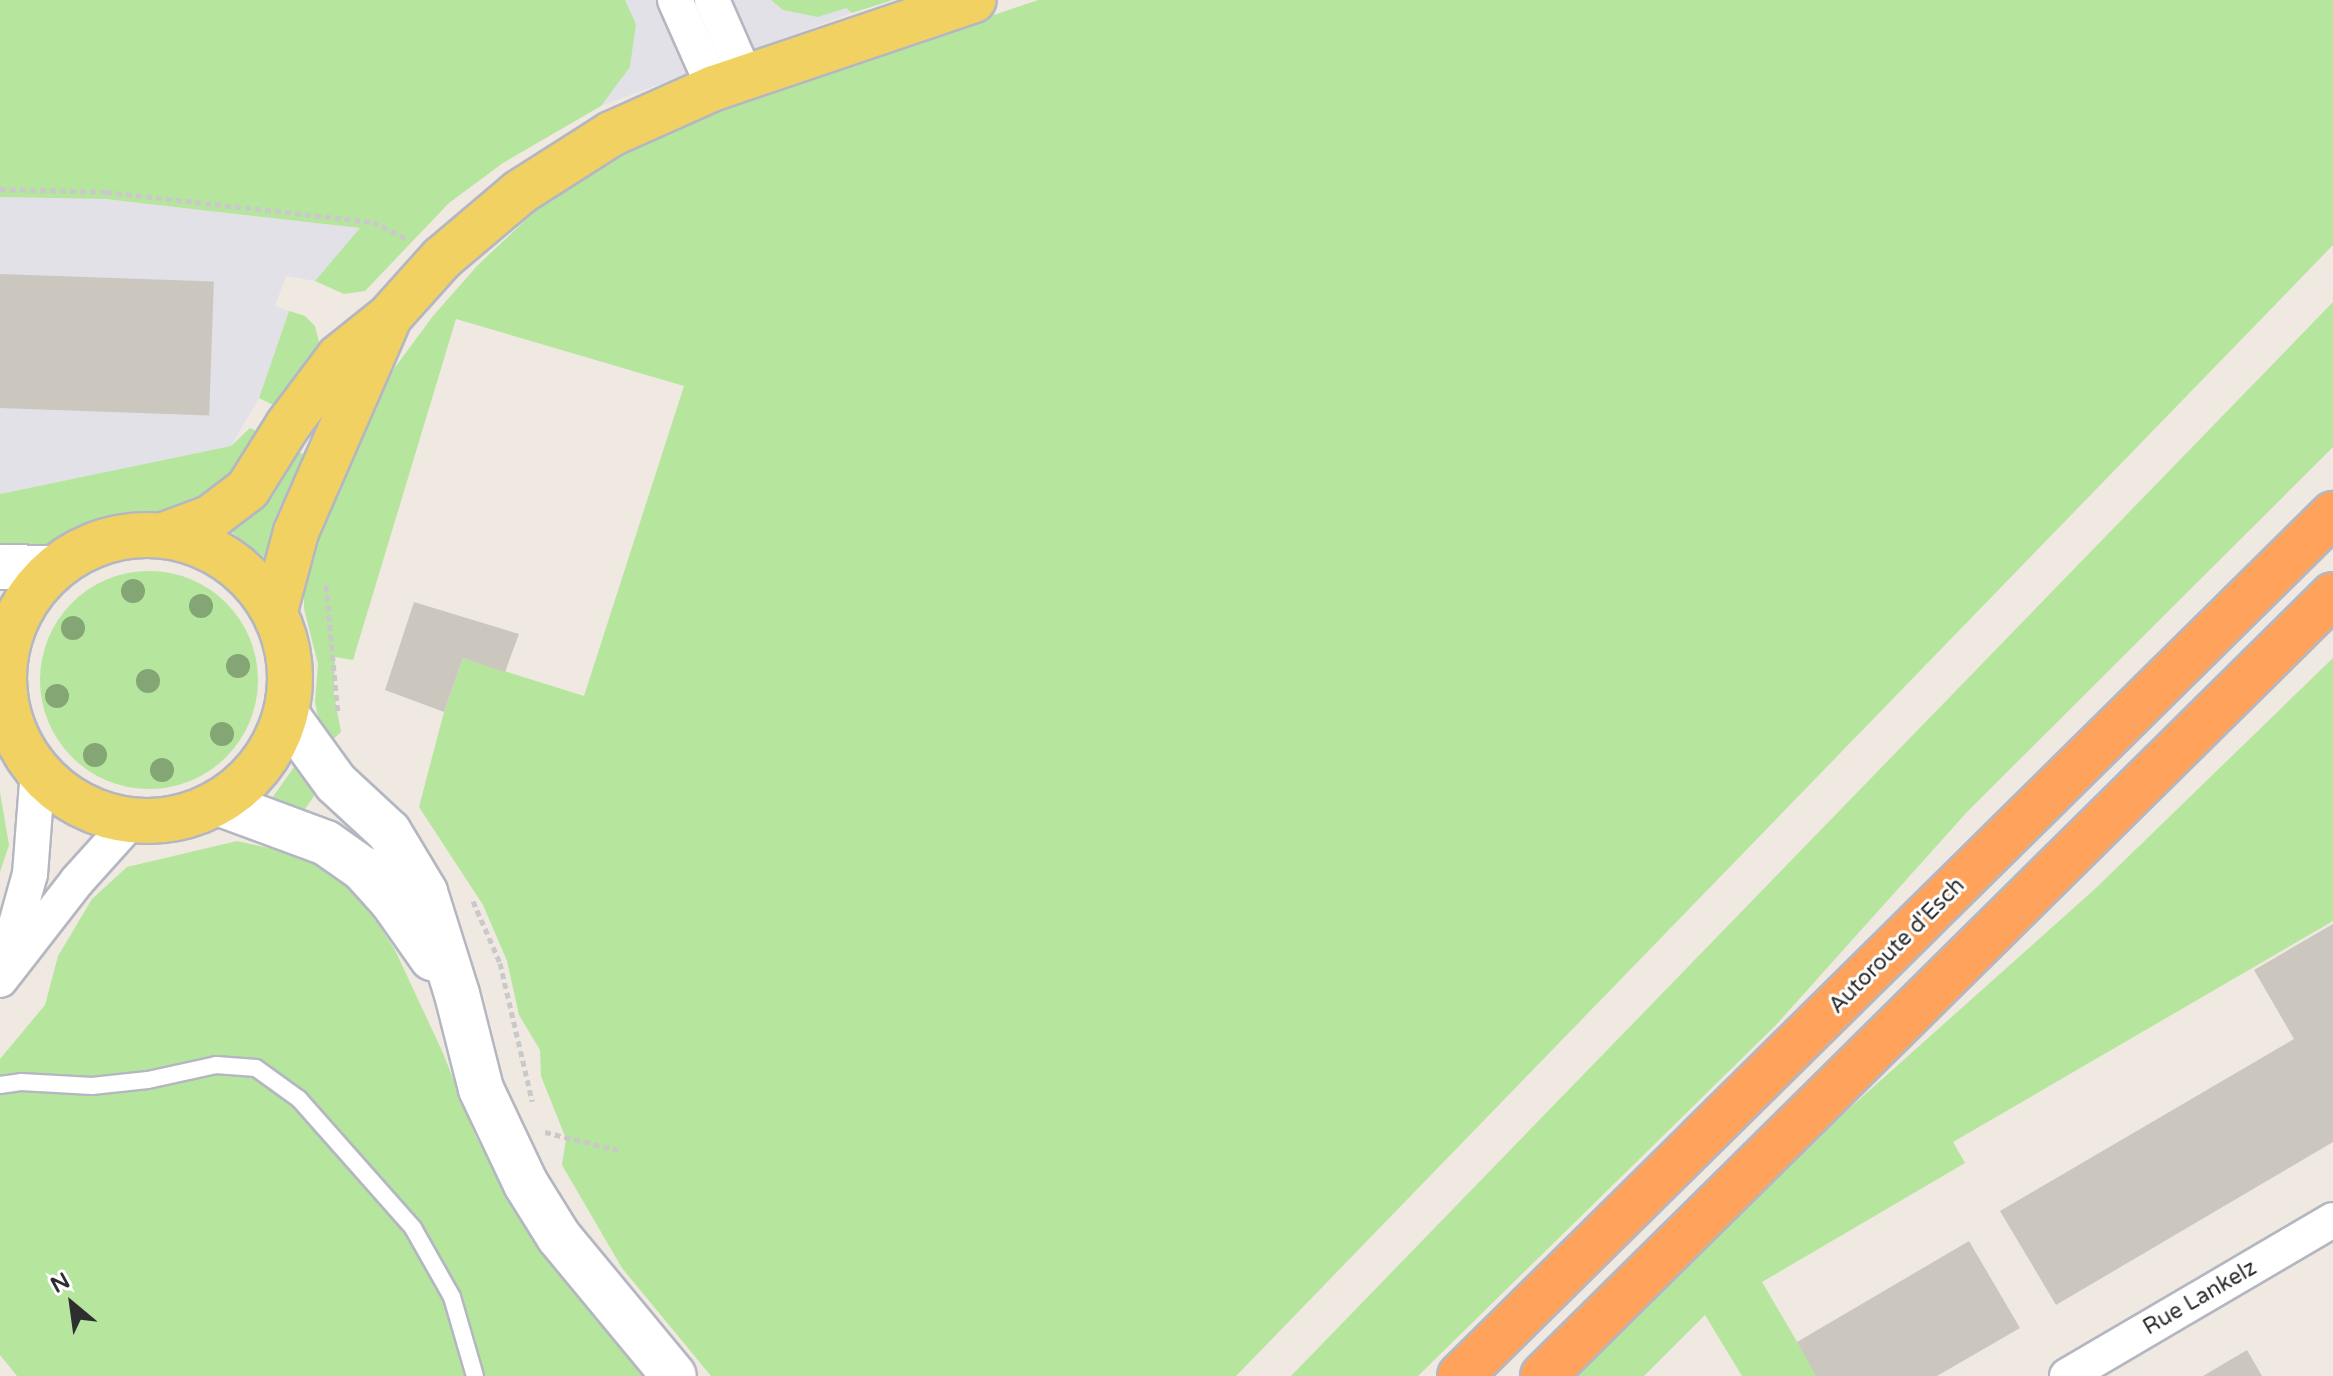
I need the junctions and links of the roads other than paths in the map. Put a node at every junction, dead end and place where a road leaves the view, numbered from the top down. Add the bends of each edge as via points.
1 (675, 0) edge
2 (712, 0) edge
3 (974, 0) edge
4 (730, 81) junction
5 (389, 317) junction
6 (2333, 514) edge
7 (164, 535) junction
8 (0, 567) edge
9 (54, 568) junction
10 (2324, 606) edge
11 (275, 611) junction
12 (2, 689) edge
13 (286, 714) junction
14 (38, 771) junction
15 (218, 803) junction
16 (132, 820) junction
17 (0, 964) edge
18 (0, 980) edge
19 (457, 994) junction
20 (0, 1085) edge
21 (2333, 1220) edge
22 (475, 1376) edge
23 (674, 1376) edge
24 (1460, 1376) edge
25 (1543, 1376) edge
26 (2067, 1376) edge

1 - 4 street
2 - 4 street
3 - 4 main road
4 - 5 main road via 611,134 520,192 442,258
5 - 7 main road via 339,357 248,489 210,518
5 - 11 main road via 296,532
6 - 24 highway, Autoroute d'Esch
7 - 9 main road via 112,539 87,547
7 - 11 main road via 209,548 247,574
8 - 9 main road
9 - 12 main road via 24,603 7,646
10 - 25 highway
11 - 13 main road via 290,667
12 - 14 main road via 15,734
13 - 15 main road via 272,750
13 - 19 main road via 336,783 389,832 425,892
14 - 16 main road via 65,796 96,812
14 - 17 street via 30,874
15 - 16 main road via 161,821
15 - 19 main road via 326,843 363,869
16 - 18 street
19 - 23 main road via 481,1089 510,1128 559,1237
20 - 22 lane via 92,1086 216,1065 256,1068 299,1099 413,1228 452,1297
21 - 26 street, Rue Lankelz

